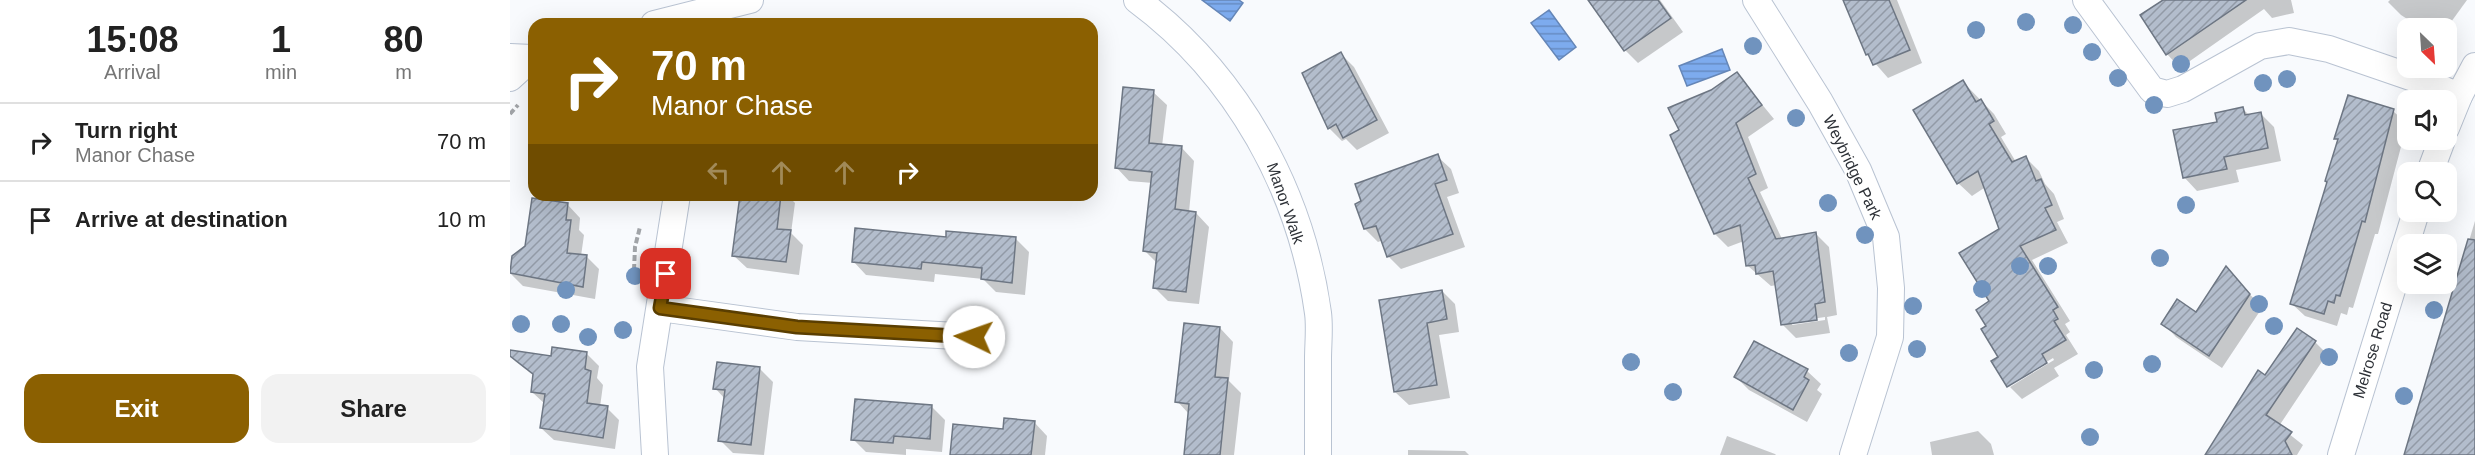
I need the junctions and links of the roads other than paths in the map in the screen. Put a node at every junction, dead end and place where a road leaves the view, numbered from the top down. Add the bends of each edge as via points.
1 (750, 0) edge
2 (1137, 0) edge
3 (1756, 0) edge
4 (2086, 0) edge
5 (678, 18) edge
6 (525, 58) edge
7 (2475, 66) edge
8 (510, 78) edge
9 (2459, 96) junction
10 (2457, 101) edge
11 (676, 201) edge
12 (2413, 222) edge
13 (660, 308) junction
14 (974, 337) dead end
15 (655, 455) edge
16 (1318, 455) edge
17 (1853, 455) edge
18 (2341, 455) edge

1 - 5 street
2 - 16 street, Manor Walk via 1213,71 1278,171 1318,314
3 - 17 street, Weybridge Park via 1858,170 1886,237 1890,337
4 - 9 street via 2152,90 2167,94 2183,89 2260,45 2289,41 2330,49
6 - 8 street
7 - 9 street
9 - 10 street
11 - 13 street
12 - 18 street, Melrose Road
13 - 14 street via 797,327
13 - 15 street via 650,367

